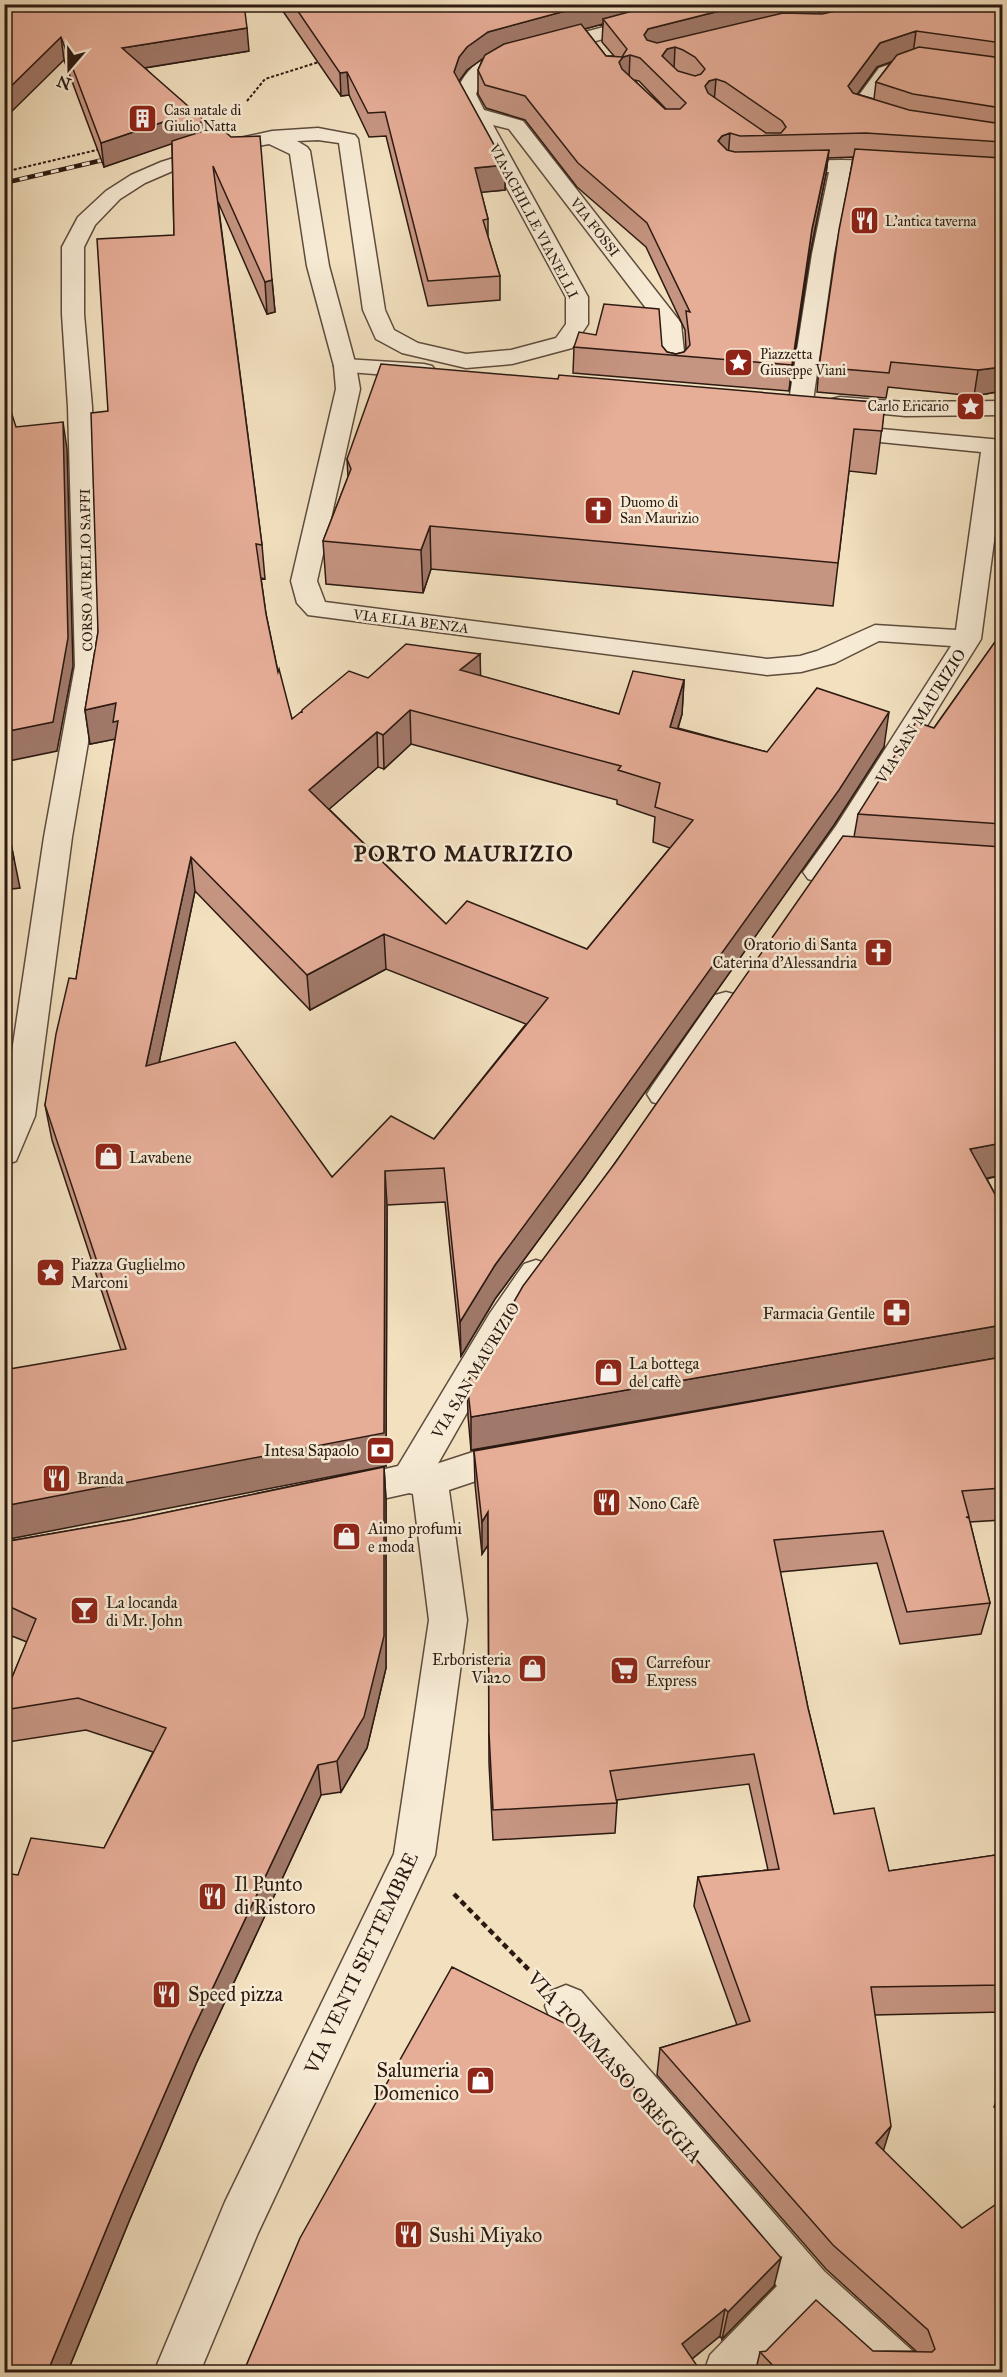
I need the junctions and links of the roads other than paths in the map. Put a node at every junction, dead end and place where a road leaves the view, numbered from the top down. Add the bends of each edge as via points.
1 (716, 4) edge
2 (586, 38) junction
3 (602, 57) edge
4 (1002, 74) edge
5 (478, 114) junction
6 (907, 126) edge
7 (272, 137) junction
8 (841, 166) junction
9 (758, 168) edge
10 (921, 169) edge
11 (524, 378) edge
12 (355, 382) junction
13 (671, 384) edge
14 (1002, 408) edge
15 (814, 430) edge
16 (998, 447) edge
17 (968, 639) junction
18 (828, 858) junction
19 (861, 860) edge
20 (801, 897) edge
21 (740, 984) edge
22 (646, 1119) edge
23 (4, 1153) edge
24 (551, 1253) edge
25 (549, 1453) edge
26 (420, 1480) junction
27 (307, 1500) edge
28 (566, 2006) road end
29 (808, 2287) junction
30 (177, 2373) edge
31 (727, 2373) edge
32 (900, 2373) edge

1 - 2 street, VIA ACHILLE VIANELLI
2 - 3 street
2 - 5 street, VIA ACHILLE VIANELLI via 478,69 466,94
4 - 6 street via 914,62 886,72 858,110
5 - 7 street, VIA ACHILLE VIANELLI via 577,297 577,324 564,343 512,357 466,361 437,356 410,348 384,333 374,310 348,140 318,134
5 - 13 street, VIA FOSSI via 516,125 675,340
7 - 12 street, VIA ELIA BENZA via 300,152 318,266
7 - 23 street, CORSO AURELIO SAFFI via 168,166 138,179 113,195 86,222 73,247 88,666 58,837 19,1116
8 - 9 street
8 - 10 street
8 - 14 street via 821,256 819,292 790,400 905,410
11 - 12 street
12 - 17 street, VIA ELIA BENZA via 304,581 310,603 317,609 767,667 826,657 875,633
15 - 16 street
16 - 17 street
17 - 18 street, VIA SAN MAURIZIO
18 - 19 street
18 - 20 street, VIA SAN MAURIZIO
21 - 22 street
24 - 26 street, VIA SAN MAURIZIO via 509,1310
25 - 26 street
26 - 27 street
26 - 30 street, VIA VENTI SETTEMBRE via 448,1620 414,1855 241,2217
28 - 29 street, VIA TOMMASO OREGGIA
29 - 31 street
29 - 32 street, VIA TOMMASO OREGGIA

